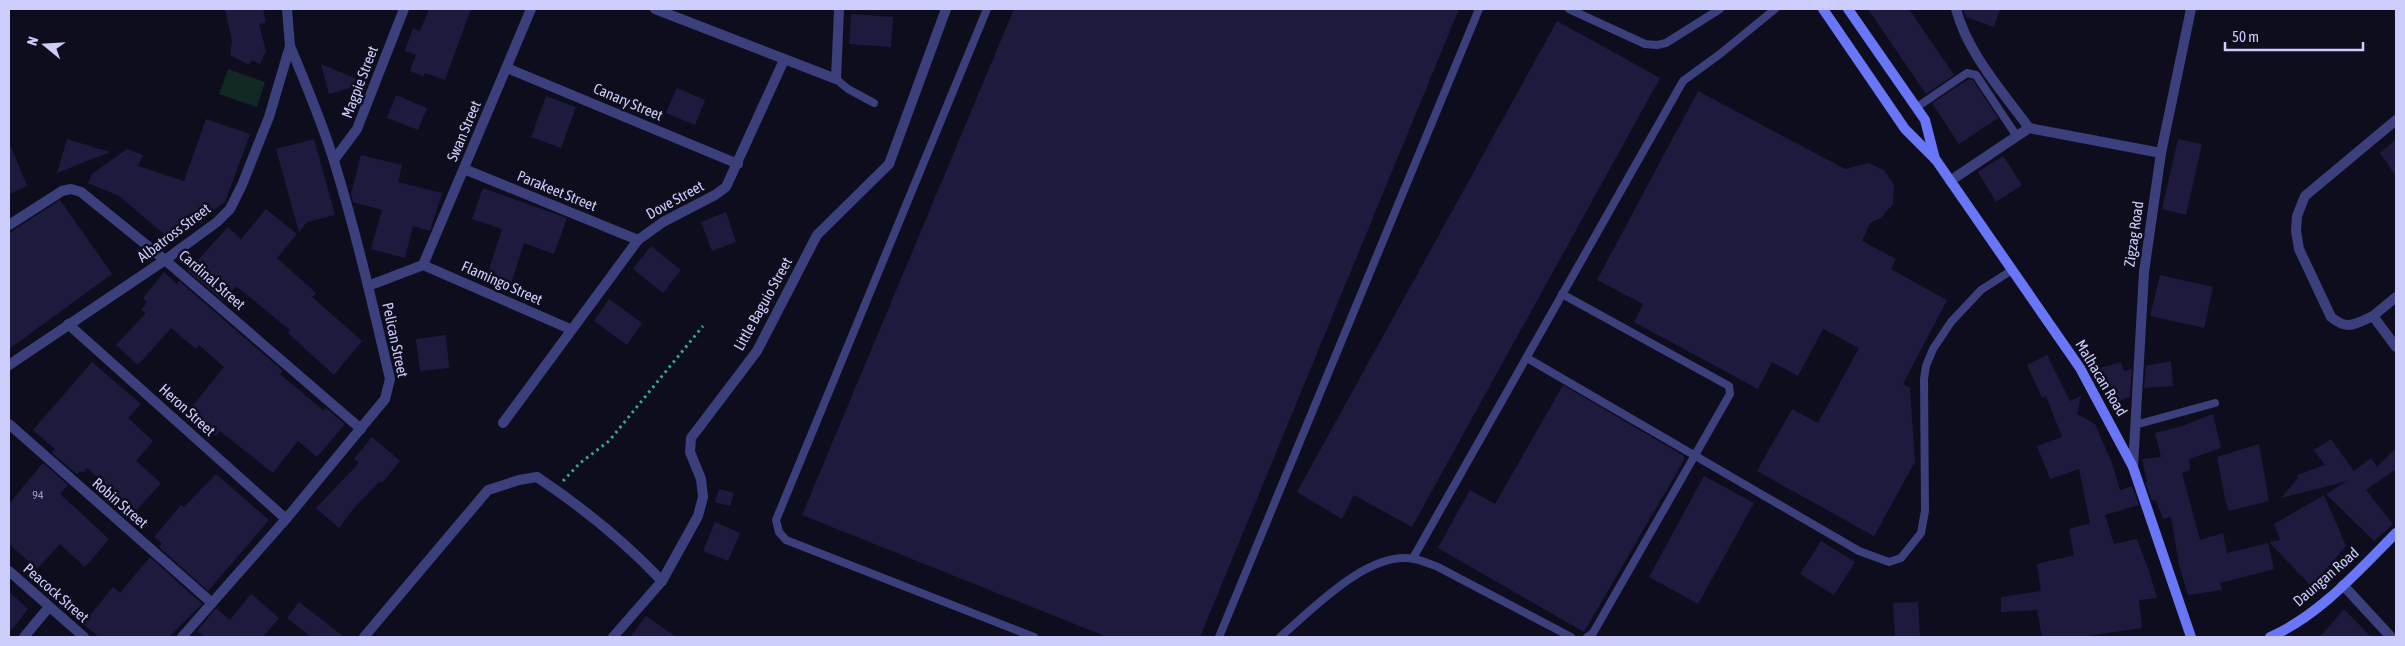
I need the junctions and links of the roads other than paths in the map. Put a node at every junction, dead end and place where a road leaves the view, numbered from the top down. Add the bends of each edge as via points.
1 (287, 9) edge
2 (404, 9) edge
3 (531, 9) edge
4 (655, 9) edge
5 (839, 9) edge
6 (946, 9) edge
7 (987, 9) edge
8 (1479, 9) edge
9 (1568, 9) edge
10 (1720, 9) edge
11 (1775, 9) edge
12 (1823, 9) edge
13 (1848, 9) edge
14 (1956, 9) edge
15 (2191, 9) edge
16 (671, 12) edge
17 (290, 46) junction
18 (784, 60) junction
19 (507, 68) junction
20 (836, 79) junction
21 (874, 103) dead end
22 (1918, 107) junction
23 (2396, 120) edge
24 (2029, 128) junction
25 (2016, 135) junction
26 (2161, 153) junction
27 (334, 160) junction
28 (1936, 160) junction
29 (738, 164) junction
30 (464, 169) junction
31 (1950, 181) junction
32 (9, 225) edge
33 (638, 240) junction
34 (166, 260) junction
35 (423, 265) junction
36 (2012, 270) junction
37 (368, 286) junction
38 (1562, 294) junction
39 (2396, 297) edge
40 (2373, 316) junction
41 (68, 324) junction
42 (570, 329) junction
43 (2396, 347) edge
44 (1527, 358) junction
45 (9, 364) edge
46 (2215, 403) dead end
47 (503, 423) dead end
48 (9, 424) edge
49 (2135, 425) junction
50 (361, 429) junction
51 (1696, 456) junction
52 (2133, 466) junction
53 (286, 519) junction
54 (2396, 533) edge
55 (1413, 558) junction
56 (9, 571) edge
57 (662, 581) junction
58 (2344, 585) junction
59 (212, 603) junction
60 (50, 607) junction
61 (24, 637) edge
62 (84, 637) edge
63 (182, 637) edge
64 (364, 637) edge
65 (612, 637) edge
66 (1034, 637) edge
67 (1218, 637) edge
68 (1280, 637) edge
69 (1571, 637) edge
70 (1587, 637) edge
71 (2191, 637) edge
72 (2270, 637) edge
73 (2391, 637) edge

1 - 17 street, Albatross Street
2 - 27 street, Magpie Street via 357,129
3 - 19 street, Swan Street
4 - 16 street
5 - 20 street
6 - 57 street, Little Baguio Street via 888,164 818,235 756,350 691,438 690,452 701,479 703,497 698,516
7 - 66 lane via 776,520 779,532 786,540
8 - 67 lane
9 - 10 lane via 1645,44 1657,46
11 - 38 lane via 1683,81
12 - 28 main road, Malhacan Road via 1905,129
13 - 22 main road, Malhacan Road
14 - 24 street via 1976,56
15 - 26 street, Zigzag Road
16 - 18 street
17 - 27 street, Pelican Street
17 - 34 street, Albatross Street via 269,117 230,209
18 - 20 street
18 - 29 street, Dove Street
19 - 29 street, Canary Street
19 - 30 street, Swan Street
20 - 21 lane
22 - 25 lane via 1966,73 1972,73
22 - 28 main road, Malhacan Road
23 - 40 street via 2305,196 2297,216 2299,249 2331,317 2349,326
24 - 25 street
24 - 26 street
25 - 31 street
26 - 49 street, Zigzag Road via 2144,272
27 - 37 street, Pelican Street
28 - 31 main road, Malhacan Road
29 - 33 street, Dove Street via 726,187 663,222
30 - 33 street, Parakeet Street
30 - 35 street, Swan Street
31 - 36 main road, Malhacan Road
32 - 34 street, Cardinal Street via 53,195 71,189 81,192
33 - 42 street, Dove Street
34 - 41 street, Albatross Street
34 - 50 street, Cardinal Street
35 - 37 street
35 - 42 street, Flamingo Street
36 - 51 lane via 1981,290 1951,322 1926,366 1925,511 1921,533 1901,558 1889,562 1859,551
36 - 52 main road, Malhacan Road via 2080,368
37 - 50 street, Pelican Street via 390,379 385,399
38 - 44 lane
38 - 51 lane via 1728,386 1730,394
39 - 40 street
40 - 43 street
41 - 45 street, Albatross Street
41 - 53 street, Heron Street
42 - 47 street, Dove Street
44 - 51 lane
44 - 55 lane
46 - 49 lane
48 - 59 street, Robin Street
49 - 52 street, Zigzag Road
50 - 53 street, Pelican Street
51 - 70 lane via 1593,633
52 - 71 main road, Malhacan Road
53 - 59 street, Pelican Street
54 - 58 main road, Daungan Road
55 - 68 lane via 1382,562 1347,581
55 - 69 lane via 1436,566
56 - 60 street, Peacock Street
57 - 64 street via 620,538 555,489 537,477 519,480 488,490
57 - 65 street, Little Baguio Street
58 - 72 main road, Daungan Road via 2287,630
58 - 73 street
59 - 63 street, Pelican Street
60 - 61 street
60 - 62 street, Peacock Street

